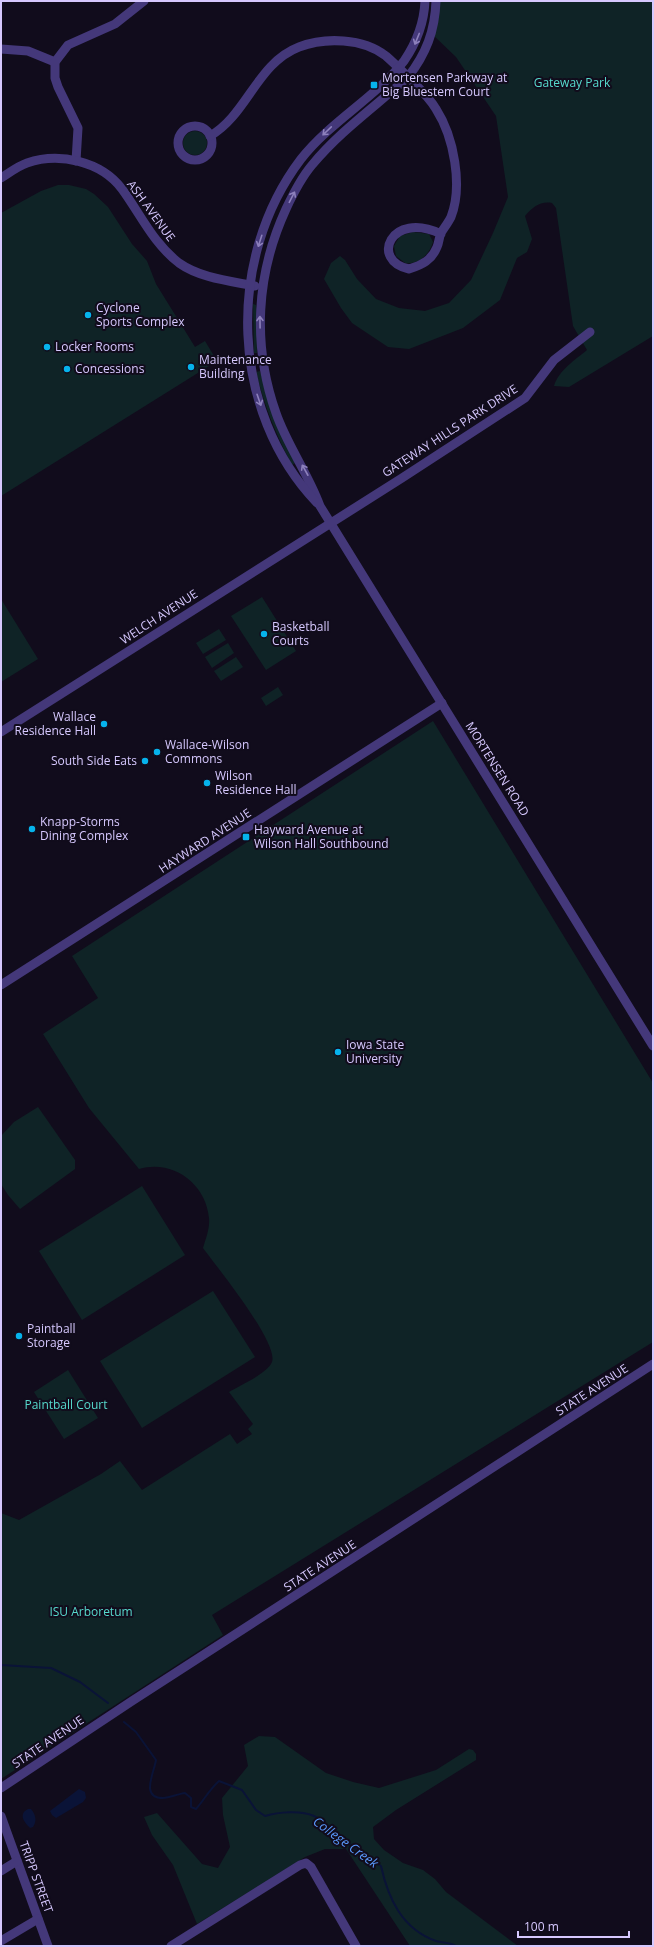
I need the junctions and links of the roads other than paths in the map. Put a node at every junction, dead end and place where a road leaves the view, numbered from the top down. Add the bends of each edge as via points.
1 (144, 1) edge
2 (425, 1) edge
3 (436, 1) edge
4 (1, 49) edge
5 (55, 62) junction
6 (399, 68) junction
7 (408, 77) junction
8 (210, 136) dead end
9 (76, 161) junction
10 (1, 178) edge
11 (441, 234) junction
12 (250, 285) junction
13 (262, 287) junction
14 (590, 332) dead end
15 (320, 506) junction
16 (330, 523) junction
17 (442, 703) junction
18 (1, 732) edge
19 (1, 985) edge
20 (653, 1046) edge
21 (653, 1364) edge
22 (1, 1788) edge
23 (1, 1816) edge
24 (17, 1861) junction
25 (1, 1871) edge
26 (38, 1918) junction
27 (1, 1941) edge
28 (48, 1946) edge
29 (171, 1946) edge
30 (356, 1946) edge

1 - 5 street via 115,24 68,45
2 -> 6 street, MORTENSEN ROAD via 423,22 414,47
3 - 7 street, MORTENSEN ROAD via 432,34 425,52
4 - 5 street via 28,51
5 - 9 street via 58,87 78,128
6 - 7 street
6 - 8 street via 375,50 351,43 333,40 298,48 280,58 269,69 232,118 221,130
6 -> 12 street, MORTENSEN ROAD via 331,128 301,160 266,223
7 - 11 street via 437,110 453,152 456,180 454,205 451,217
13 -> 7 street, MORTENSEN ROAD via 278,226 311,166 340,135
9 - 10 street, ASH AVENUE via 35,161 20,166
9 - 12 street, ASH AVENUE via 96,167 116,183 153,237 181,264 208,276
11 - 11 street via 433,256 417,267 402,267 396,264 390,254 390,243 399,231 417,227
12 - 13 street, ASH AVENUE
12 -> 15 street, MORTENSEN ROAD via 250,362 256,392 273,439 298,480
15 -> 13 street, MORTENSEN ROAD via 307,473 276,413 262,360
14 - 16 street, GATEWAY HILLS PARK DRIVE via 554,360 524,398
15 - 16 street, MORTENSEN ROAD
16 - 17 street, MORTENSEN ROAD
16 - 18 street, WELCH AVENUE
17 - 19 street, HAYWARD AVENUE
17 - 20 street, MORTENSEN ROAD
21 - 22 street, STATE AVENUE via 138,1696
23 - 24 street, TRIPP STREET
24 - 25 street
24 - 26 street, TRIPP STREET
26 - 27 street
26 - 28 street, TRIPP STREET
29 - 30 street via 306,1863

